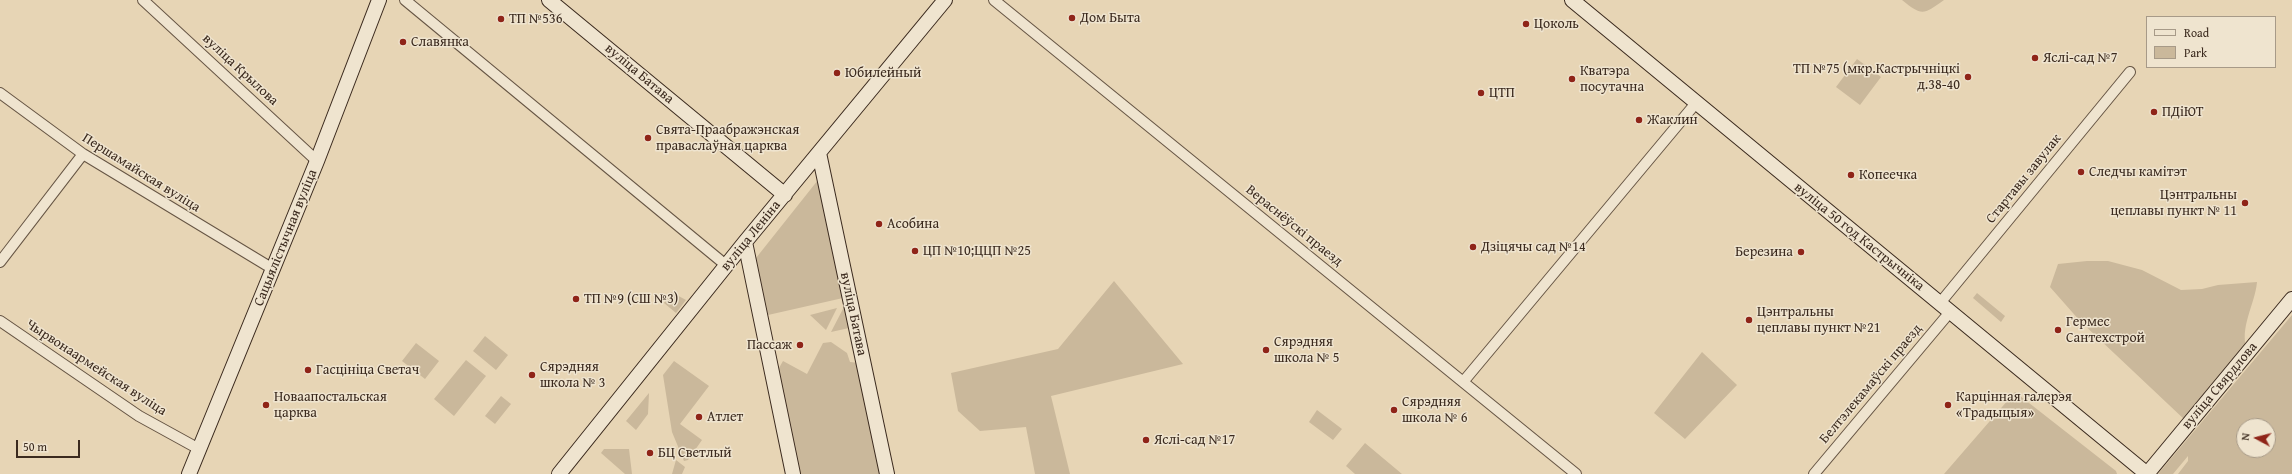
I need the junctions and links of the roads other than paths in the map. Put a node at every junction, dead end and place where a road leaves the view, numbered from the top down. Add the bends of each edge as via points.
1 (143, 0) edge
2 (379, 0) edge
3 (405, 0) edge
4 (549, 0) edge
5 (945, 0) edge
6 (994, 0) edge
7 (1572, 0) edge
8 (2130, 72) dead end
9 (0, 93) edge
10 (1696, 103) junction
11 (819, 153) junction
12 (83, 154) junction
13 (317, 161) junction
14 (785, 195) junction
15 (746, 242) junction
16 (0, 262) edge
17 (727, 266) junction
18 (273, 269) junction
19 (2292, 299) edge
20 (1945, 307) junction
21 (0, 321) edge
22 (1463, 382) junction
23 (199, 449) junction
24 (189, 474) edge
25 (559, 474) edge
26 (793, 474) edge
27 (887, 474) edge
28 (1576, 474) edge
29 (1814, 474) edge
30 (2147, 474) edge

1 - 13 street, вуліца Крылова
2 - 13 street, Сацыялістычная вуліца
3 - 17 street
4 - 14 street, вуліца Батава
5 - 11 street, вуліца Леніна
6 - 22 street, Вераснёўскі праезд
7 - 10 street, вуліца 50 год Кастрычніка
8 - 20 street, Стартавы завулак
9 - 12 street, Першамайская вуліца
10 - 20 street, вуліца 50 год Кастрычніка
10 - 22 street
11 - 14 street, вуліца Леніна
11 - 27 street, вуліца Батава
12 - 16 street
12 - 18 street, Першамайская вуліца
13 - 18 street, Сацыялістычная вуліца
14 - 15 street, вуліца Леніна
15 - 17 street, вуліца Леніна
15 - 26 street
17 - 25 street, вуліца Леніна
18 - 23 street, Сацыялістычная вуліца
19 - 30 street, вуліца Свярдлова
20 - 29 street, Белтэлекамаўскі праезд
20 - 30 street, вуліца 50 год Кастрычніка
21 - 23 street, Чырвонаармейская вуліца via 139,416
22 - 28 street, Вераснёўскі праезд
23 - 24 street, Сацыялістычная вуліца

